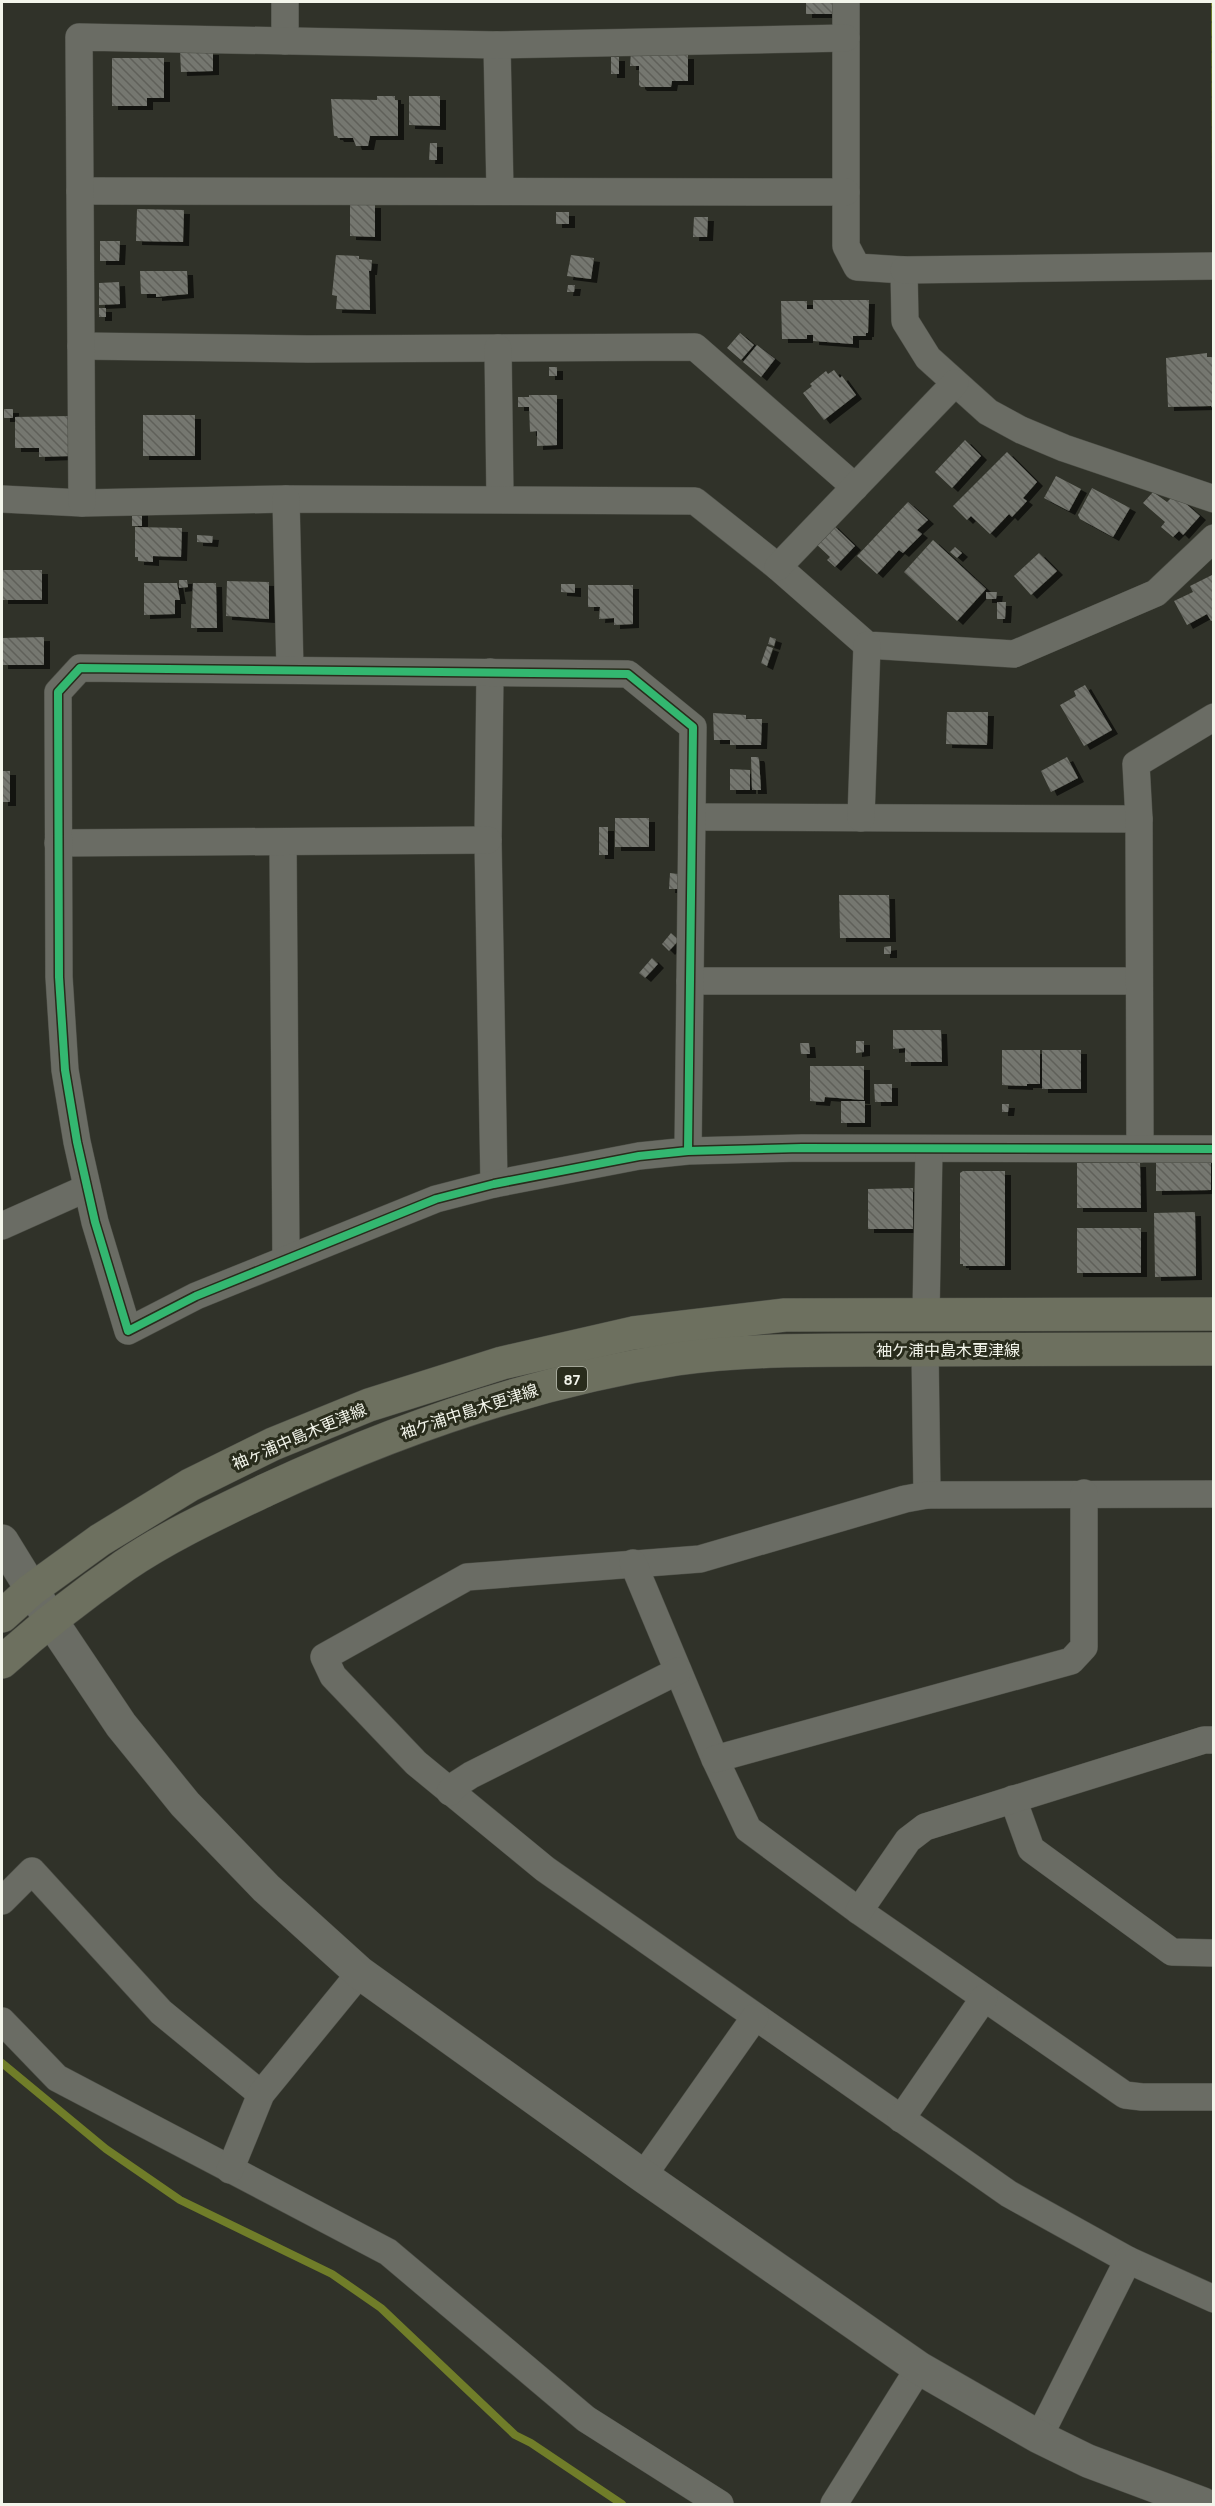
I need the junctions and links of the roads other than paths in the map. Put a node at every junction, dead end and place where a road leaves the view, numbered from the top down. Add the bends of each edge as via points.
1 (285, 2) edge
2 (846, 2) edge
3 (846, 38) junction
4 (285, 41) junction
5 (497, 45) junction
6 (80, 191) junction
7 (500, 191) junction
8 (846, 192) junction
9 (1214, 266) edge
10 (904, 270) junction
11 (81, 346) junction
12 (498, 348) junction
13 (955, 384) junction
14 (855, 487) junction
15 (2, 499) edge
16 (286, 499) junction
17 (500, 499) junction
18 (1214, 499) edge
19 (82, 503) junction
20 (1214, 538) edge
21 (778, 567) junction
22 (867, 645) junction
23 (290, 670) junction
24 (490, 672) junction
25 (1214, 717) edge
26 (692, 817) junction
27 (861, 818) junction
28 (1139, 819) junction
29 (488, 840) junction
30 (283, 842) junction
31 (58, 843) junction
32 (690, 981) junction
33 (1139, 981) junction
34 (929, 1149) junction
35 (1140, 1149) junction
36 (1214, 1149) edge
37 (688, 1152) junction
38 (494, 1184) junction
39 (87, 1188) junction
40 (2, 1226) edge
41 (286, 1258) junction
42 (926, 1314) junction
43 (1214, 1314) edge
44 (1214, 1349) edge
45 (925, 1350) junction
46 (1084, 1493) junction
47 (1214, 1494) edge
48 (927, 1495) junction
49 (2, 1542) edge
50 (633, 1563) junction
51 (31, 1590) junction
52 (2, 1616) edge
53 (50, 1619) junction
54 (2, 1662) edge
55 (678, 1671) junction
56 (1214, 1740) edge
57 (715, 1759) junction
58 (450, 1792) junction
59 (1013, 1799) junction
60 (2, 1901) edge
61 (860, 1911) junction
62 (1214, 1953) edge
63 (360, 1973) junction
64 (984, 1998) junction
65 (755, 2017) junction
66 (2, 2021) edge
67 (261, 2094) junction
68 (1214, 2097) edge
69 (901, 2119) junction
70 (230, 2170) junction
71 (643, 2176) junction
72 (1128, 2260) junction
73 (1214, 2299) edge
74 (919, 2368) junction
75 (1039, 2437) junction
76 (720, 2505) edge
77 (834, 2505) edge
78 (1203, 2505) edge

1 - 4 street
2 - 3 street
3 - 5 street
3 - 8 street
4 - 5 street
4 - 6 street via 79,38
5 - 7 street
6 - 7 street
6 - 11 street
7 - 8 street
8 - 10 street via 846,246 857,267
9 - 10 street
10 - 13 street via 905,321 928,358
11 - 12 street
11 - 19 street
12 - 14 street via 695,347
12 - 17 street
13 - 14 street
13 - 18 street via 988,412 1021,430
14 - 21 street
15 - 19 street
16 - 17 street
16 - 19 street
16 - 23 street
17 - 21 street via 695,501
20 - 22 street via 1156,593 1014,654
21 - 22 street
22 - 27 street
23 - 24 street
23 - 31 street via 80,668 58,692
24 - 26 street via 628,674 693,727
24 - 29 street
25 - 28 street via 1136,764
26 - 27 street
26 - 32 street
27 - 28 street
28 - 33 street
29 - 30 street
29 - 38 street
30 - 31 street
30 - 41 street
31 - 39 street via 59,977 65,1070
32 - 33 street
32 - 37 street
33 - 35 street
34 - 35 street
34 - 37 street
34 - 42 street
35 - 36 street
37 - 38 street via 639,1156
38 - 41 street via 436,1199
39 - 40 street
39 - 41 street via 128,1331 196,1296
42 - 43 main road, 87
42 - 51 main road, 袖ヶ浦中島木更津線 / 87 via 785,1315 633,1333 501,1363 369,1405 273,1444 190,1485 100,1540
44 - 45 main road, 袖ケ浦中島木更津線 / 87
45 - 48 street
45 - 53 main road, 袖ケ浦中島木更津線 / 87 via 794,1350 680,1359 560,1382 470,1408 395,1435 211,1516 126,1564
46 - 47 street
46 - 48 street
46 - 57 street via 1084,1647 1071,1661
48 - 50 street via 700,1559
49 - 51 street
50 - 55 street
50 - 58 street via 467,1577 324,1657 333,1676 416,1763
51 - 52 main road, 袖ヶ浦中島木更津線 / 87
51 - 53 street
53 - 54 main road, 袖ケ浦中島木更津線 / 87
53 - 63 street via 121,1725 185,1804 266,1888
55 - 57 street
55 - 58 street via 471,1775
56 - 59 street
57 - 61 street via 748,1829
58 - 65 street via 545,1869
59 - 61 street via 925,1827 908,1840
59 - 62 street via 1031,1849 1172,1952
60 - 67 street via 32,1871 161,2012
61 - 64 street
63 - 67 street
63 - 71 street
64 - 68 street via 1125,2095
64 - 69 street
65 - 69 street
65 - 71 street
66 - 70 street via 57,2078
67 - 70 street
69 - 72 street via 1009,2194
70 - 76 street via 388,2252 586,2419
71 - 74 street
72 - 73 street
72 - 75 street
74 - 75 street
74 - 77 street
75 - 78 street via 1088,2461

